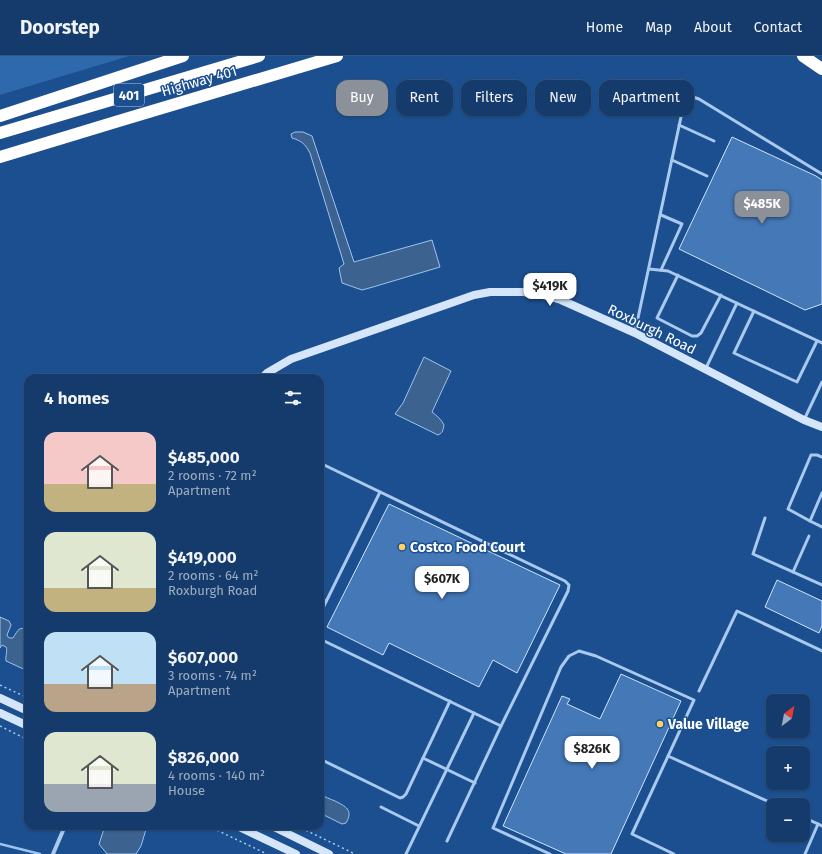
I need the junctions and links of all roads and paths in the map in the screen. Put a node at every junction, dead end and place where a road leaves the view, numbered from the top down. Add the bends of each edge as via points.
1 (183, 56) edge
2 (259, 56) edge
3 (337, 56) edge
4 (803, 56) edge
5 (822, 69) edge
6 (0, 116) edge
7 (680, 125) junction
8 (0, 133) edge
9 (714, 141) dead end
10 (0, 157) edge
11 (672, 160) junction
12 (822, 174) edge
13 (707, 176) dead end
14 (661, 215) junction
15 (649, 269) junction
16 (661, 270) junction
17 (678, 276) junction
18 (721, 295) junction
19 (737, 303) junction
20 (754, 311) junction
21 (635, 334) junction
22 (817, 341) junction
23 (822, 343) edge
24 (705, 369) junction
25 (266, 374) edge
26 (822, 382) edge
27 (804, 420) junction
28 (822, 427) edge
29 (822, 457) edge
30 (324, 465) edge
31 (380, 492) junction
32 (822, 493) edge
33 (765, 518) dead end
34 (810, 521) junction
35 (822, 527) edge
36 (809, 536) dead end
37 (793, 572) junction
38 (822, 585) edge
39 (326, 601) joint
40 (324, 605) edge
41 (324, 641) edge
42 (822, 651) edge
43 (0, 685) edge
44 (699, 691) dead end
45 (24, 696) edge
46 (0, 698) edge
47 (450, 701) junction
48 (24, 709) edge
49 (0, 713) edge
50 (474, 713) junction
51 (24, 724) edge
52 (0, 726) edge
53 (501, 726) junction
54 (24, 738) edge
55 (668, 756) junction
56 (423, 758) junction
57 (324, 761) edge
58 (446, 770) junction
59 (475, 783) junction
60 (766, 800) edge
61 (381, 807) dead end
62 (810, 820) edge
63 (820, 825) edge
64 (420, 826) junction
65 (63, 830) edge
66 (216, 830) edge
67 (245, 830) edge
68 (280, 830) edge
69 (305, 830) edge
70 (447, 841) dead end
71 (54, 852) edge
72 (267, 854) edge
73 (296, 854) edge
74 (329, 854) edge
75 (355, 854) edge
76 (406, 854) edge
77 (550, 854) edge
78 (674, 854) edge
79 (806, 854) edge

1 - 6 highway
2 - 8 highway, Highway 401 / 401
3 - 10 highway, Highway 401 / 401
4 - 5 highway
7 - 9 lane
7 - 11 lane
7 - 12 lane via 686,99 699,99
11 - 13 lane
11 - 14 lane
14 - 15 lane
14 - 16 lane via 682,224
15 - 16 lane
15 - 21 lane
16 - 17 lane
17 - 18 lane
17 - 18 lane via 657,318 692,336 701,333
18 - 19 lane
19 - 20 lane
19 - 24 lane
20 - 22 lane
20 - 22 lane via 734,353 797,382
21 - 24 street, Roxburgh Road
21 - 25 street, Roxburgh Road via 561,300 539,294 490,292 474,295 291,359
22 - 23 lane
24 - 27 street, Roxburgh Road
26 - 27 lane
27 - 28 street, Roxburgh Road
29 - 34 lane via 811,455 788,509
30 - 31 lane
31 - 39 lane
31 - 53 lane via 558,577 569,585
32 - 34 lane
33 - 37 lane via 753,554
34 - 35 lane
36 - 37 lane
37 - 38 lane
39 - 40 lane
41 - 47 lane
42 - 44 lane via 737,611
43 - 45 path
46 - 48 street
47 - 50 lane
47 - 56 lane
49 - 51 street
50 - 53 lane
50 - 58 lane
52 - 54 path
53 - 59 lane
55 - 60 lane
55 - 77 lane via 694,700 596,656 579,651 569,656 561,667 493,828
55 - 78 lane via 632,834
56 - 57 lane via 406,794 400,798
56 - 58 lane
58 - 59 lane
58 - 64 lane
59 - 70 lane
61 - 64 lane
62 - 63 lane
63 - 79 lane
64 - 76 lane
65 - 71 street
66 - 72 path
67 - 73 street
68 - 74 street
69 - 75 path

